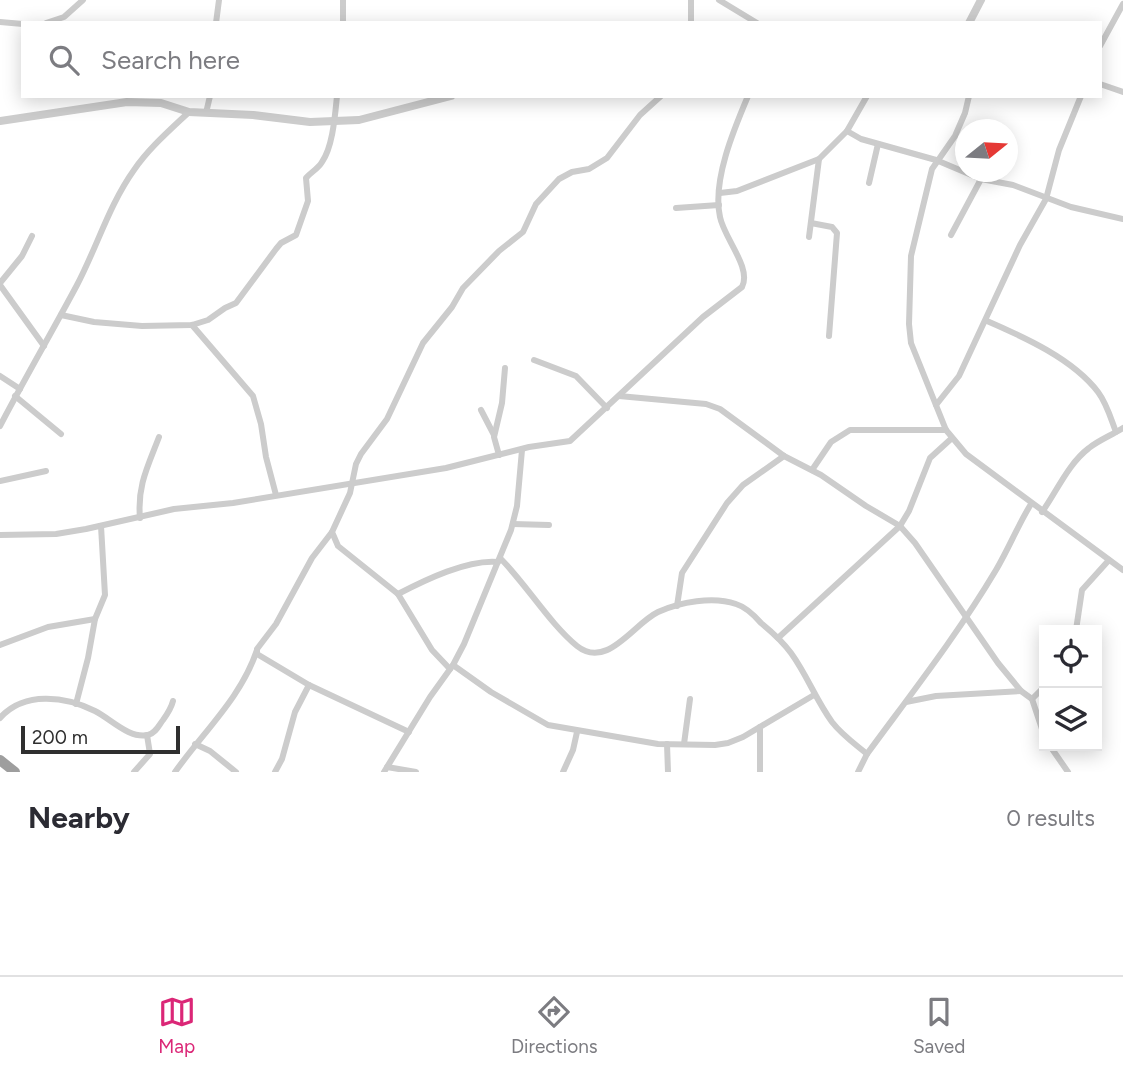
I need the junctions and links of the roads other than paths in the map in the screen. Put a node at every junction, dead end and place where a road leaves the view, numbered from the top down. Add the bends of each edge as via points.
1 (83, 0) edge
2 (219, 0) edge
3 (344, 0) edge
4 (691, 0) edge
5 (719, 0) edge
6 (981, 0) edge
7 (1123, 4) edge
8 (52, 21) edge
9 (216, 21) edge
10 (343, 21) edge
11 (691, 21) edge
12 (754, 21) edge
13 (969, 21) edge
14 (0, 22) edge
15 (21, 24) edge
16 (1102, 43) edge
17 (1102, 85) edge
18 (1123, 92) edge
19 (210, 98) edge
20 (337, 98) edge
21 (444, 98) edge
22 (659, 98) edge
23 (747, 98) edge
24 (866, 98) edge
25 (969, 98) edge
26 (1080, 98) edge
27 (189, 112) junction
28 (206, 113) junction
29 (0, 121) edge
30 (335, 122) junction
31 (847, 131) junction
32 (878, 144) junction
33 (819, 159) junction
34 (936, 160) junction
35 (955, 168) edge
36 (979, 182) edge
37 (997, 182) edge
38 (869, 183) dead end
39 (720, 192) junction
40 (1046, 199) junction
41 (719, 205) junction
42 (676, 208) dead end
43 (1123, 219) edge
44 (811, 223) junction
45 (951, 235) dead end
46 (32, 236) dead end
47 (809, 237) dead end
48 (0, 284) edge
49 (61, 315) junction
50 (987, 321) junction
51 (192, 326) junction
52 (829, 336) dead end
53 (44, 346) junction
54 (534, 360) dead end
55 (505, 368) dead end
56 (0, 376) edge
57 (20, 389) junction
58 (619, 396) junction
59 (15, 397) junction
60 (936, 405) junction
61 (607, 408) junction
62 (481, 410) dead end
63 (0, 426) edge
64 (946, 430) junction
65 (1120, 430) edge
66 (61, 434) dead end
67 (159, 437) dead end
68 (494, 437) junction
69 (952, 438) junction
70 (522, 450) junction
71 (499, 455) junction
72 (784, 456) junction
73 (812, 470) junction
74 (46, 471) dead end
75 (0, 481) edge
76 (354, 483) junction
77 (276, 495) junction
78 (1031, 503) junction
79 (1042, 512) junction
80 (140, 518) junction
81 (513, 524) junction
82 (549, 525) dead end
83 (101, 526) junction
84 (900, 526) junction
85 (332, 532) junction
86 (0, 535) edge
87 (338, 546) junction
88 (321, 547) junction
89 (499, 560) junction
90 (1109, 560) junction
91 (1123, 570) edge
92 (398, 594) junction
93 (677, 606) junction
94 (967, 615) junction
95 (95, 620) junction
96 (1077, 625) edge
97 (778, 638) junction
98 (0, 645) edge
99 (257, 649) junction
100 (452, 667) junction
101 (309, 685) junction
102 (1043, 688) edge
103 (1021, 691) junction
104 (814, 695) junction
105 (690, 699) dead end
106 (1032, 699) junction
107 (173, 701) dead end
108 (906, 702) junction
109 (76, 704) junction
110 (0, 718) edge
111 (1039, 720) edge
112 (760, 727) junction
113 (409, 732) junction
114 (578, 732) junction
115 (147, 735) junction
116 (195, 744) junction
117 (667, 744) junction
118 (684, 744) junction
119 (1053, 751) edge
120 (867, 754) junction
121 (0, 760) edge
122 (385, 770) edge
123 (15, 772) edge
124 (134, 772) edge
125 (175, 772) edge
126 (236, 772) edge
127 (275, 772) edge
128 (414, 772) edge
129 (564, 772) edge
130 (668, 772) edge
131 (760, 772) edge
132 (858, 772) edge
133 (1068, 772) edge

1 - 8 street
2 - 9 street
3 - 10 street
4 - 11 street
5 - 12 street
6 - 13 street
7 - 16 street
14 - 15 street
17 - 18 street
19 - 28 street
20 - 30 street
21 - 30 street via 383,116
22 - 76 street via 607,158 559,179 536,204 523,232 463,288 423,343 387,419 356,464
23 - 39 street via 727,153
24 - 31 street
25 - 34 street via 954,136
26 - 40 street via 1059,149
27 - 28 street
27 - 29 street via 160,103 127,102
27 - 49 street via 134,170
28 - 30 street
30 - 51 street via 322,163 306,178 308,201 296,235 276,248 236,303
31 - 32 street
31 - 33 street
32 - 34 street
32 - 38 street
33 - 39 street via 737,191
33 - 44 street
34 - 35 street
34 - 60 street via 911,256 909,324 915,357
36 - 45 street
37 - 40 street
39 - 41 street
40 - 43 street
40 - 50 street via 1020,244
41 - 42 street
41 - 58 street via 723,230 745,273 742,287
44 - 47 street
44 - 52 street via 832,227 836,233
46 - 48 street
48 - 53 street
49 - 51 street via 94,322
49 - 53 street
50 - 60 street via 959,376
50 - 65 street via 1024,337 1079,374 1097,390
51 - 77 street via 253,396
53 - 57 street
54 - 61 street via 576,376
55 - 68 street
56 - 57 street
57 - 59 street
58 - 61 street
58 - 72 street via 713,405
59 - 63 street
59 - 66 street
60 - 64 street
61 - 70 street via 570,441
62 - 68 street
64 - 69 street
64 - 73 street via 850,429 831,442
65 - 79 street via 1080,455
67 - 80 street via 141,483
68 - 71 street
69 - 78 street
69 - 84 street via 930,458
70 - 71 street
70 - 81 street
71 - 76 street
72 - 73 street
72 - 93 street via 743,485 727,503 682,573
73 - 84 street
74 - 75 street
76 - 77 street
76 - 85 street
77 - 80 street
78 - 79 street
78 - 94 street
79 - 90 street
80 - 83 street
81 - 82 street
81 - 89 street
83 - 86 street via 56,534
83 - 95 street via 107,585
84 - 94 street
84 - 97 street
85 - 87 street
85 - 88 street
87 - 88 street
87 - 92 street
88 - 99 street
89 - 92 street via 471,564
89 - 93 street via 520,578 559,628 590,652 610,650 657,612
89 - 100 street
90 - 91 street
90 - 96 street via 1082,590
92 - 100 street via 432,650
93 - 97 street via 710,601 736,604
94 - 103 street
94 - 108 street
95 - 98 street via 48,627
95 - 109 street
97 - 104 street
99 - 101 street via 261,657
99 - 116 street via 235,697
100 - 113 street
100 - 114 street via 530,717
101 - 113 street
101 - 127 street
102 - 106 street
103 - 106 street
103 - 108 street
104 - 112 street
104 - 120 street via 834,724
105 - 118 street
106 - 111 street
107 - 115 street via 158,727
108 - 120 street
109 - 110 street via 46,698 27,700
109 - 115 street via 133,733
112 - 118 street via 715,746
112 - 131 street
113 - 122 street
114 - 117 street
114 - 129 street
115 - 124 street via 150,754
116 - 125 street
116 - 126 street
117 - 118 street
117 - 130 street
119 - 133 street
120 - 132 street
121 - 123 highway
122 - 128 street

